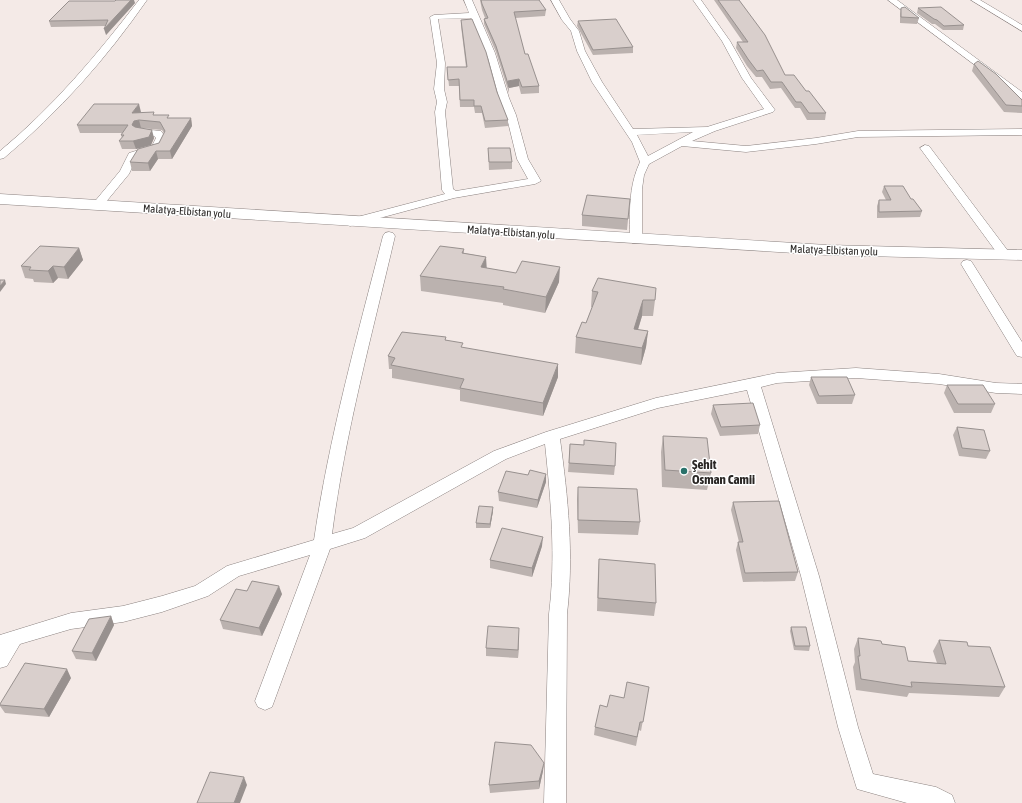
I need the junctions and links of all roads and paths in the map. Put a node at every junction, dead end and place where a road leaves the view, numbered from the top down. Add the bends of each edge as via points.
1 (143, 0) edge
2 (468, 0) edge
3 (555, 0) edge
4 (697, 0) edge
5 (892, 0) edge
6 (975, 0) edge
7 (473, 15) junction
8 (1022, 29) edge
9 (1022, 96) edge
10 (711, 129) junction
11 (142, 132) edge
12 (630, 132) junction
13 (1022, 132) edge
14 (682, 142) junction
15 (925, 148) dead end
16 (0, 156) edge
17 (646, 162) junction
18 (453, 195) junction
19 (0, 199) edge
20 (97, 206) junction
21 (0, 211) edge
22 (350, 222) junction
23 (389, 236) junction
24 (636, 240) junction
25 (1004, 254) junction
26 (1022, 255) edge
27 (967, 264) junction
28 (1022, 266) edge
29 (1022, 353) edge
30 (753, 384) junction
31 (1022, 389) edge
32 (552, 436) junction
33 (322, 545) junction
34 (6, 641) edge
35 (0, 660) edge
36 (264, 700) dead end
37 (555, 803) edge
38 (944, 803) edge

1 - 16 street via 111,43 68,93 26,136
2 - 7 street
3 - 12 street via 575,31 597,82
4 - 10 street via 770,110
5 - 9 street
6 - 8 street
7 - 18 street via 434,17 441,63 439,89 445,166 448,190
7 - 18 street via 486,38 511,116 516,142 528,173 535,181
10 - 12 street
10 - 14 street
11 - 20 street via 157,133 161,138 156,148 133,155 125,172
12 - 17 street via 638,142
13 - 14 street via 858,134 746,149
14 - 17 street
15 - 25 street
17 - 24 street via 639,175 636,189
18 - 22 street
19 - 20 main road, Malatya-Elbistan yolu
20 - 22 main road, Malatya-Elbistan yolu
21 - 23 main road, Malatya-Elbistan yolu
22 - 24 main road, Malatya-Elbistan yolu
23 - 27 main road, Malatya-Elbistan yolu via 706,255
23 - 33 street via 342,428
24 - 25 main road, Malatya-Elbistan yolu via 827,250
25 - 26 main road, Malatya-Elbistan yolu
27 - 28 main road, Malatya-Elbistan yolu
27 - 29 street
30 - 31 street via 777,378 856,373 939,378 996,388
30 - 32 street via 656,403
30 - 38 street via 810,576 848,728 865,782 936,798
32 - 33 street via 500,455 359,533
32 - 37 street via 559,495 562,583 558,614
33 - 34 street via 233,571 201,591 162,604 123,614 71,621
33 - 36 street
34 - 35 street

